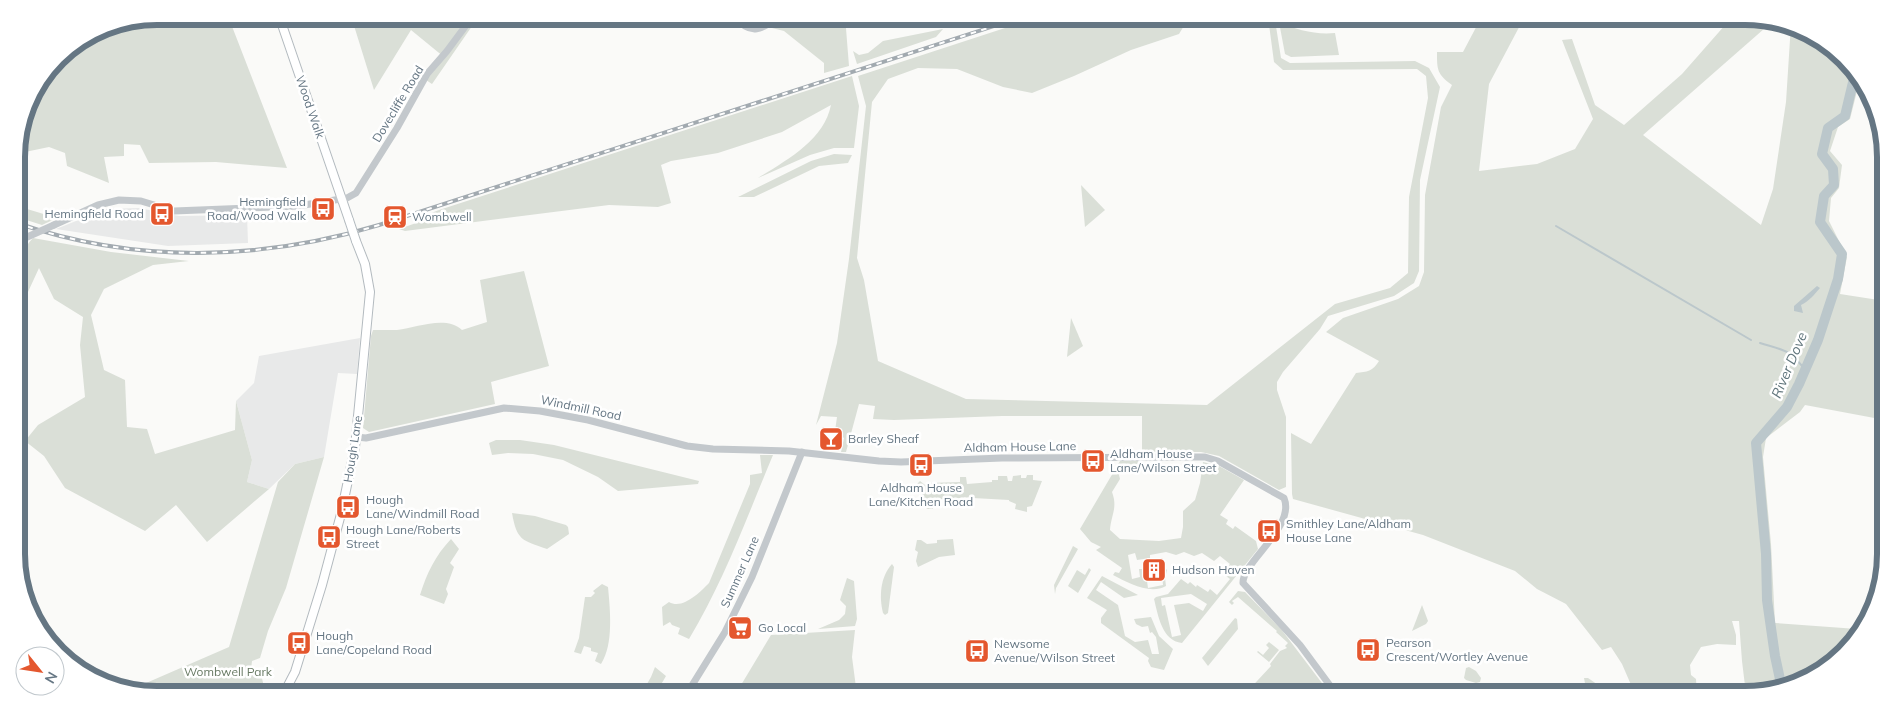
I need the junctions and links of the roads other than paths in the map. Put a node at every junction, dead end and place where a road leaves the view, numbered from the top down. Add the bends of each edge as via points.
1 (282, 25) edge
2 (466, 25) edge
3 (745, 25) edge
4 (767, 25) edge
5 (341, 198) junction
6 (25, 239) edge
7 (356, 437) junction
8 (802, 452) junction
9 (288, 686) edge
10 (692, 686) edge
11 (1331, 686) edge

1 - 5 main road, Wood Walk
2 - 5 street, Dovecliffe Road via 427,74 356,193
3 - 4 street via 754,29
5 - 6 street, bridge via 298,206 174,211 141,201 119,200 98,205
5 - 7 main road, Hough Lane, bridge via 365,264 370,292
7 - 8 street, Windmill Road via 366,438 504,408 588,420 701,448
7 - 9 main road, Hough Lane via 341,514 322,585
8 - 10 street, Summer Lane via 748,584 725,632
8 - 11 street, Aldham House Lane via 901,462 1151,457 1218,460 1284,498 1285,507 1279,527 1246,571 1243,583 1300,645

